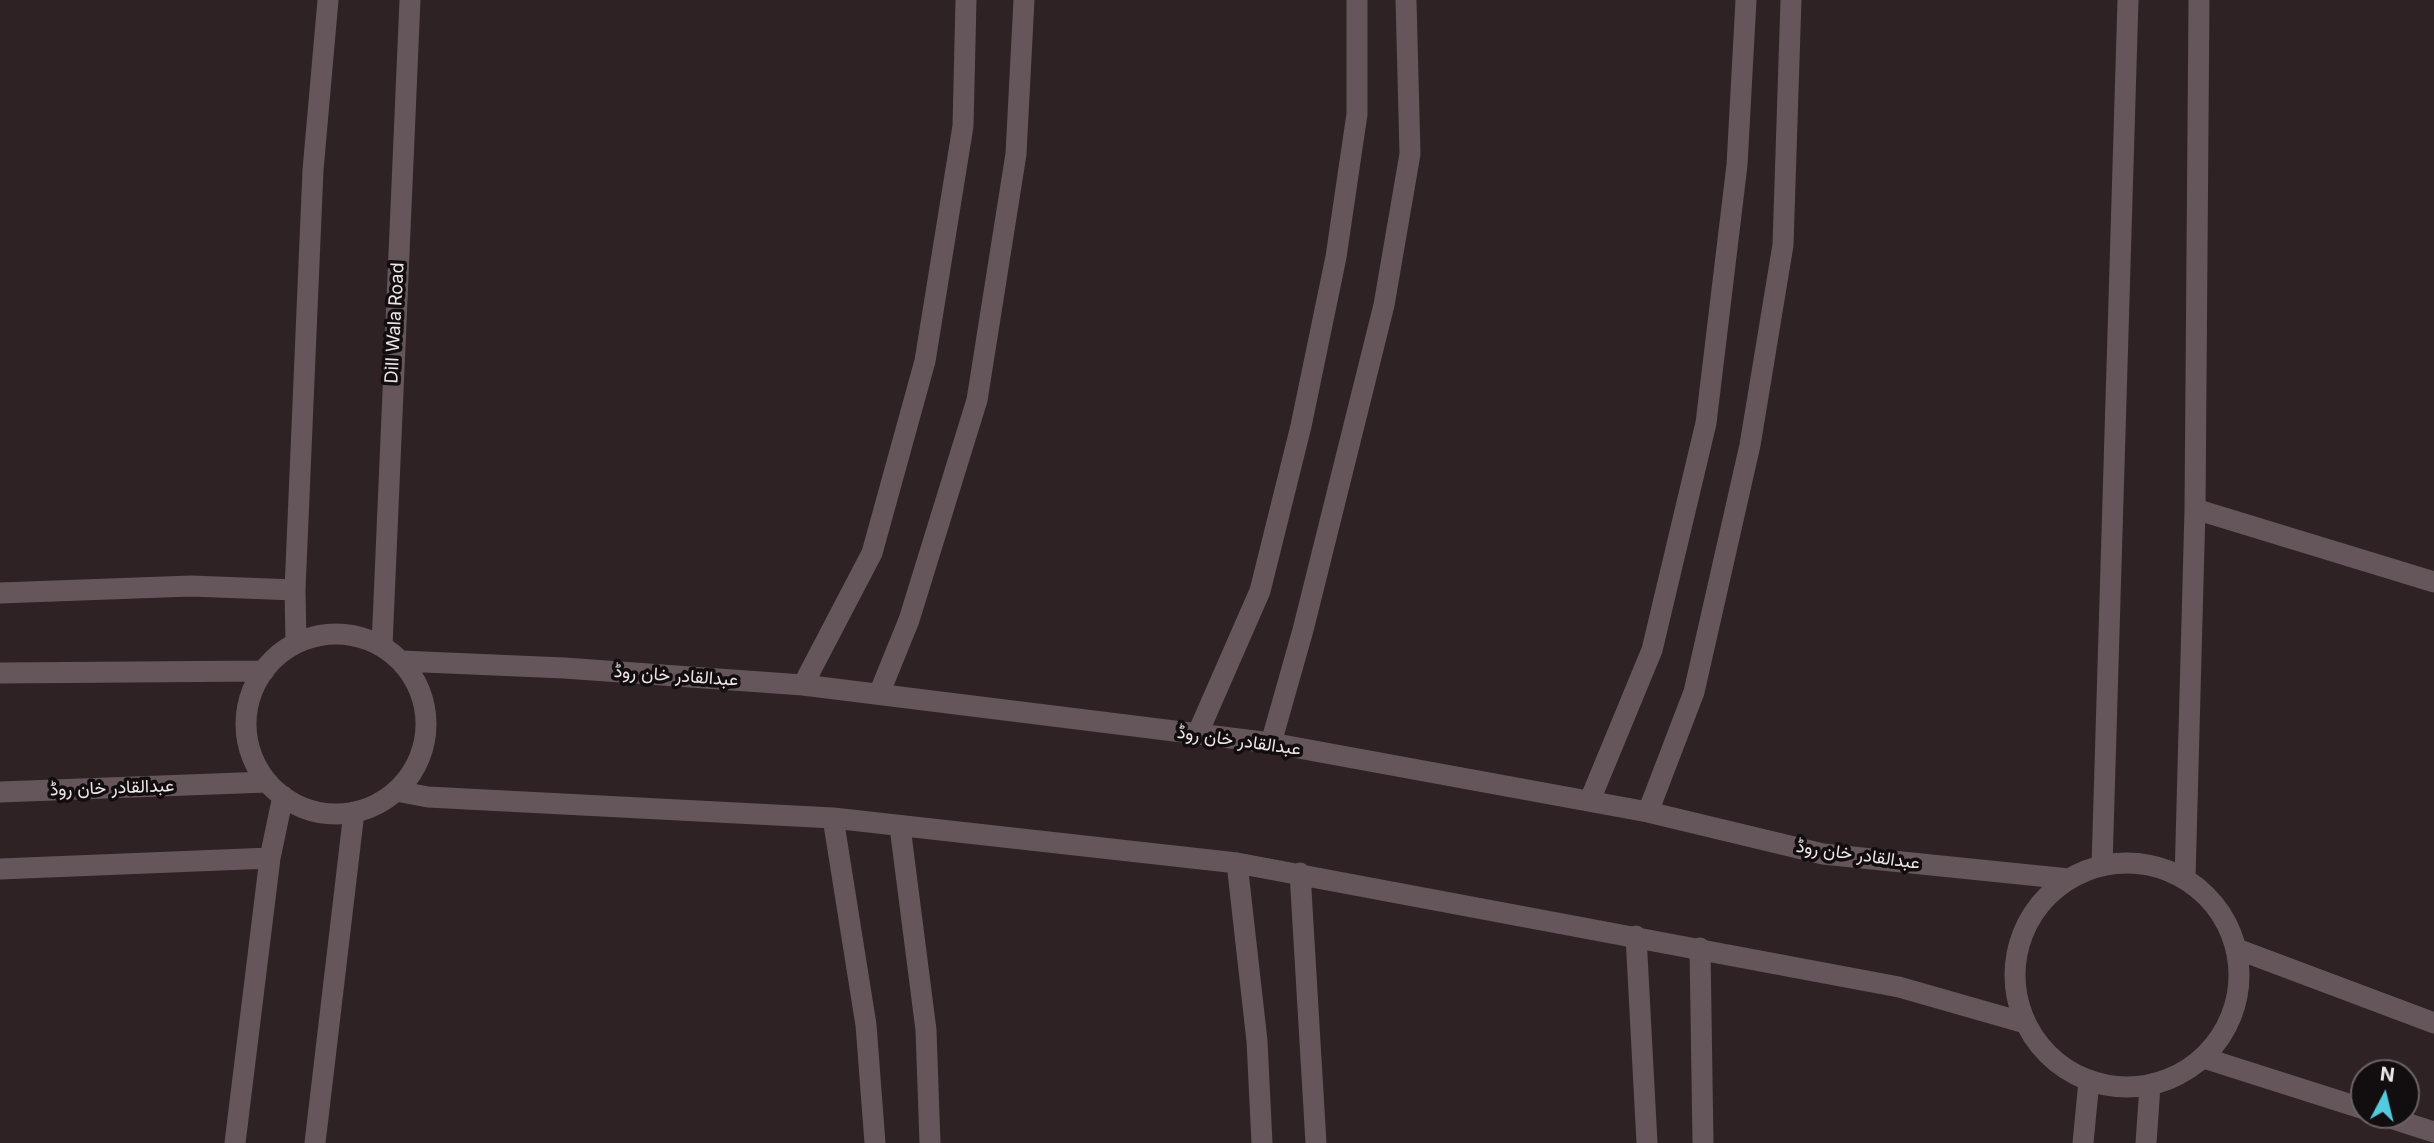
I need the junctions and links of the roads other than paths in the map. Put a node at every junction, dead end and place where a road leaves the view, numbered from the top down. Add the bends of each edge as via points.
1 (328, 0) edge
2 (410, 0) edge
3 (966, 0) edge
4 (1024, 0) edge
5 (1357, 0) edge
6 (1406, 0) edge
7 (1746, 0) edge
8 (1791, 0) edge
9 (2128, 0) edge
10 (2199, 0) edge
11 (2195, 509) junction
12 (2434, 582) edge
13 (295, 590) junction
14 (0, 593) edge
15 (296, 643) junction
16 (382, 646) junction
17 (401, 660) junction
18 (264, 670) junction
19 (0, 673) edge
20 (803, 685) junction
21 (879, 694) junction
22 (1196, 735) junction
23 (1271, 743) junction
24 (275, 789) junction
25 (397, 791) junction
26 (0, 792) edge
27 (1590, 800) junction
28 (354, 812) junction
29 (1648, 812) junction
30 (833, 818) junction
31 (900, 827) junction
32 (270, 858) junction
33 (1237, 863) junction
34 (2102, 866) junction
35 (0, 869) edge
36 (1300, 873) junction
37 (2069, 879) junction
38 (2185, 879) junction
39 (1636, 936) junction
40 (1700, 948) junction
41 (2237, 949) junction
42 (2025, 1023) junction
43 (2434, 1023) edge
44 (2204, 1058) junction
45 (2089, 1081) junction
46 (2150, 1086) junction
47 (2350, 1105) edge
48 (235, 1143) edge
49 (314, 1143) edge
50 (875, 1143) edge
51 (930, 1143) edge
52 (1262, 1143) edge
53 (1316, 1143) edge
54 (1647, 1143) edge
55 (1703, 1143) edge
56 (2083, 1143) edge
57 (2146, 1143) edge

1 - 13 street via 313,170
2 - 16 street, Dill Wala Road
3 - 20 street via 963,126 925,361 872,553
4 - 21 street via 1016,154 977,400 909,620
5 - 22 street via 1357,114 1336,257 1301,426 1260,591
6 - 23 street via 1410,154 1384,305
7 - 27 street via 1737,165 1706,424 1652,650
8 - 29 street via 1783,245 1750,444 1693,692
9 - 34 street
10 - 11 street
11 - 12 street
11 - 38 street
13 - 14 street via 191,586
13 - 15 street
15 - 16 street via 338,634
15 - 18 street
16 - 17 street
17 - 20 street, عبدالقادر خان روڈ
17 - 25 street via 416,680 427,727 412,773
18 - 19 street
18 - 24 street via 247,713 247,736 253,758
20 - 21 street, عبدالقادر خان روڈ
21 - 22 street, عبدالقادر خان روڈ
22 - 23 street, عبدالقادر خان روڈ
23 - 27 street, عبدالقادر خان روڈ
24 - 26 street, عبدالقادر خان روڈ
24 - 28 street via 305,808
24 - 32 street
25 - 28 street
25 - 30 street via 428,797
27 - 29 street, عبدالقادر خان روڈ
28 - 49 street
29 - 37 street, عبدالقادر خان روڈ via 1823,854
30 - 31 street
30 - 50 street via 866,1025
31 - 33 street
31 - 51 street via 926,1031
32 - 35 street
32 - 48 street
33 - 36 street
33 - 52 street via 1257,1041
34 - 37 street
34 - 38 street via 2131,863 2159,867
36 - 39 street
36 - 53 street
37 - 42 street via 2030,917 2019,943 2016,997
38 - 41 street via 2209,897 2226,921
39 - 40 street
39 - 54 street
40 - 42 street via 1899,987
40 - 55 street
41 - 43 street
41 - 44 street via 2240,978 2235,1008 2223,1035
42 - 45 street via 2040,1047 2061,1066
44 - 46 street via 2179,1076
44 - 47 street
45 - 46 street via 2119,1087
45 - 56 street
46 - 57 street

